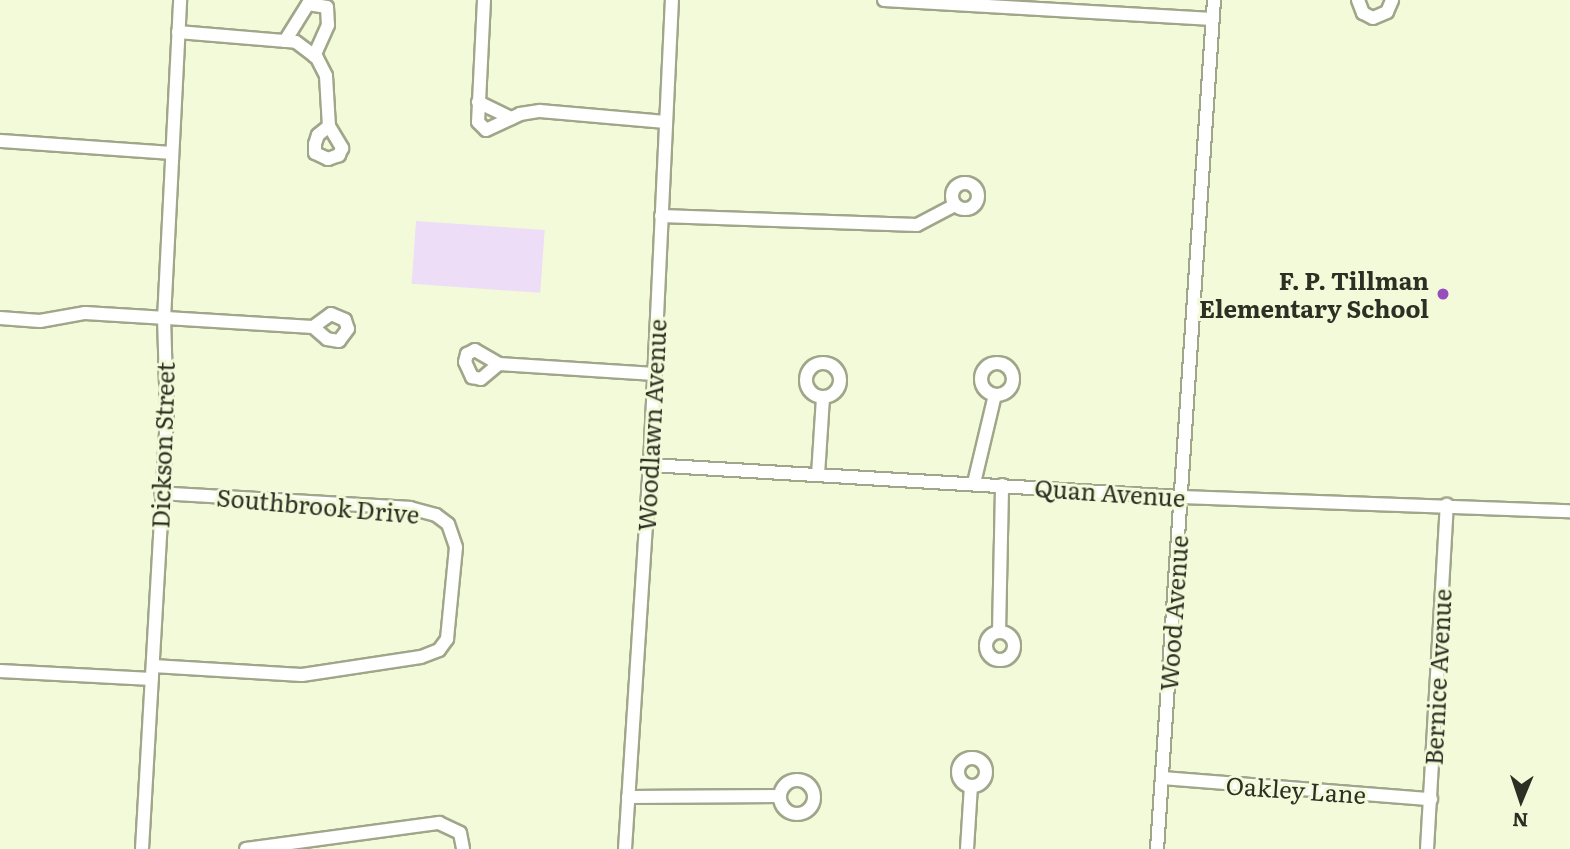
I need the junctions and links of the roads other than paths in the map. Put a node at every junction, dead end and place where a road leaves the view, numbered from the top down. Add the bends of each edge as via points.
1 (180, 0) edge
2 (484, 0) edge
3 (672, 0) edge
4 (884, 0) edge
5 (1214, 0) edge
6 (1358, 0) edge
7 (1392, 0) edge
8 (1212, 19) junction
9 (178, 32) junction
10 (285, 41) junction
11 (314, 56) junction
12 (478, 102) junction
13 (511, 118) junction
14 (666, 122) junction
15 (329, 126) dead end
16 (0, 141) edge
17 (170, 153) junction
18 (955, 205) dead end
19 (662, 216) junction
20 (0, 318) edge
21 (164, 319) junction
22 (313, 327) dead end
23 (499, 363) dead end
24 (655, 374) junction
25 (995, 395) dead end
26 (823, 397) dead end
27 (650, 465) junction
28 (818, 475) junction
29 (974, 483) junction
30 (1002, 485) junction
31 (161, 493) junction
32 (1181, 497) junction
33 (1447, 505) junction
34 (1570, 511) edge
35 (999, 632) dead end
36 (0, 671) edge
37 (152, 672) junction
38 (1162, 778) junction
39 (971, 786) dead end
40 (780, 796) dead end
41 (628, 797) junction
42 (1430, 799) junction
43 (142, 849) edge
44 (246, 849) edge
45 (463, 849) edge
46 (625, 849) edge
47 (967, 849) edge
48 (1157, 849) edge
49 (1427, 849) edge

1 - 9 street, Dickson Street
2 - 12 street
3 - 14 street, Woodlawn Avenue
4 - 8 street
5 - 8 street, Wood Avenue
6 - 7 street via 1363,13 1373,18 1387,12
8 - 32 street, Wood Avenue
9 - 10 street
9 - 17 street, Dickson Street
10 - 11 street via 296,42
10 - 11 street via 308,4 327,7 328,25
11 - 15 street via 326,76
12 - 13 street
12 - 13 street via 478,122 486,130
13 - 14 street via 540,111
14 - 19 street, Woodlawn Avenue
16 - 17 street
17 - 21 street, Dickson Street
18 - 19 street via 917,225
19 - 24 street, Woodlawn Avenue
20 - 21 street via 40,321 85,313
21 - 22 street
21 - 31 street, Dickson Street via 167,418
23 - 24 street
24 - 27 street, Woodlawn Avenue
25 - 29 street
26 - 28 street
27 - 28 street, Quan Avenue
27 - 41 street, Woodlawn Avenue
28 - 29 street, Quan Avenue
29 - 30 street, Quan Avenue
30 - 32 street, Quan Avenue
30 - 35 street
31 - 37 street, Dickson Street
31 - 37 street, Southbrook Drive via 410,508 436,515 448,524 456,547 451,624 447,639 430,653 302,674
32 - 33 street, Quan Avenue
32 - 38 street, Wood Avenue
33 - 34 street, Quan Avenue
33 - 42 street, Bernice Avenue
36 - 37 street
37 - 43 street, Dickson Street
38 - 42 street, Oakley Lane
38 - 48 street, Wood Avenue
39 - 47 street
40 - 41 street
41 - 46 street, Woodlawn Avenue
42 - 49 street, Bernice Avenue
44 - 45 street via 439,823 460,833

